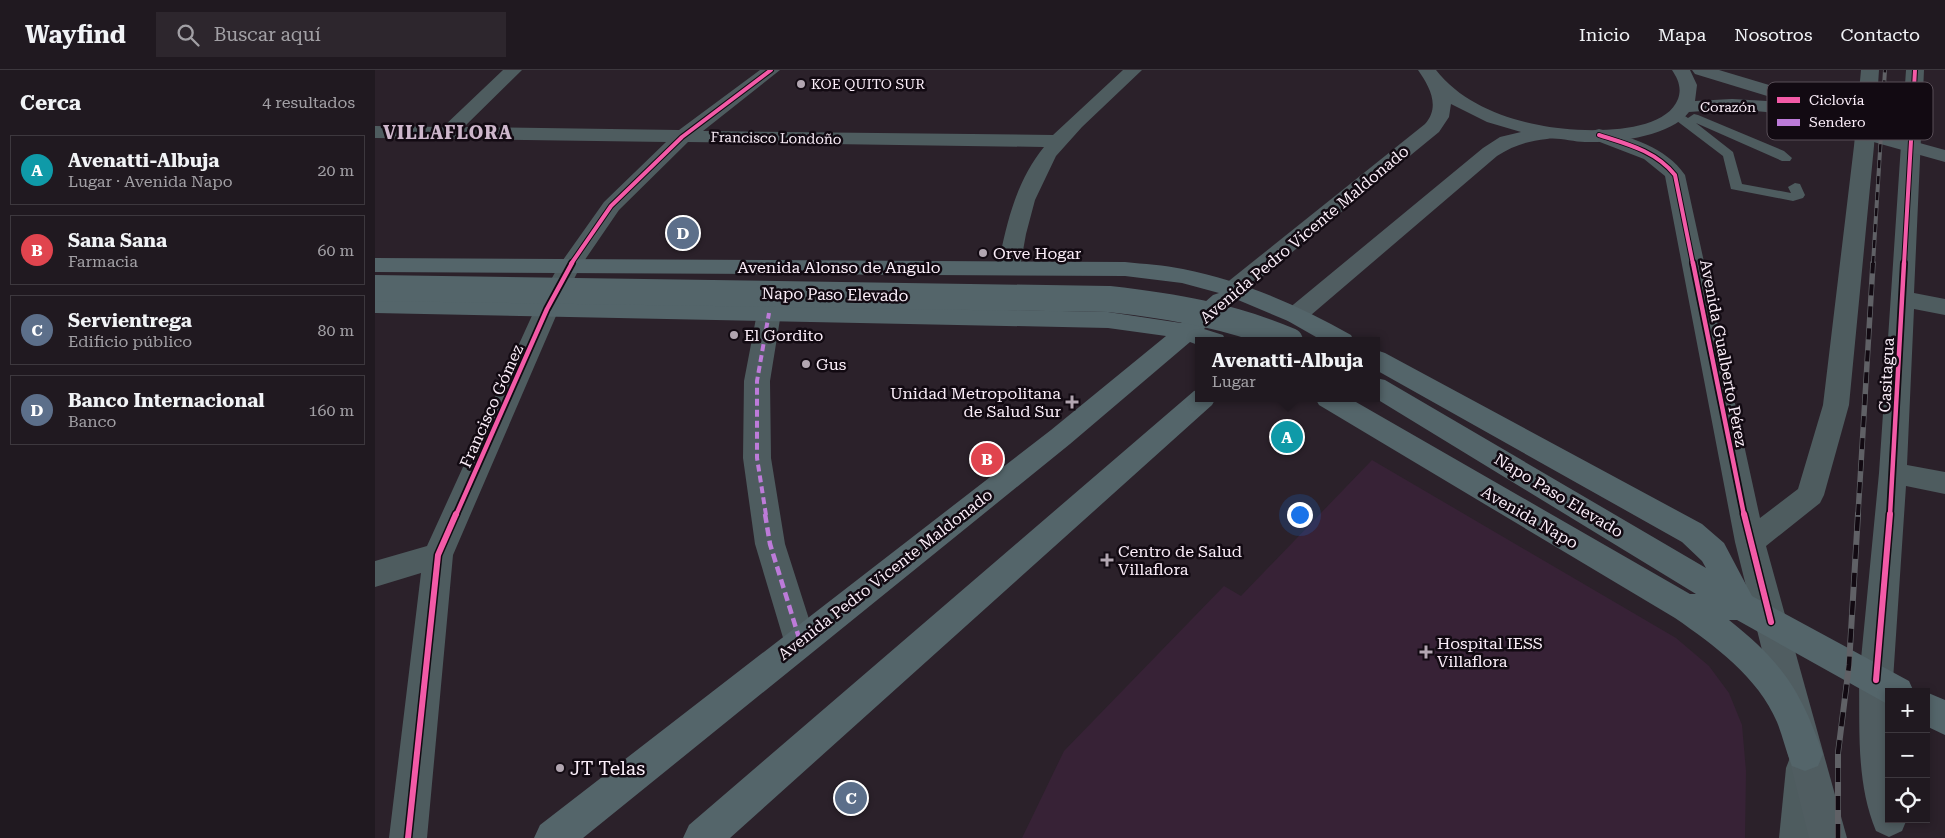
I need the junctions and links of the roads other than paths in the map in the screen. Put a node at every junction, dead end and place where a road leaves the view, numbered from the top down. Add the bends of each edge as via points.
1 (513, 70) edge
2 (771, 70) edge
3 (1133, 70) edge
4 (1681, 70) edge
5 (1701, 70) edge
6 (1432, 77) edge
7 (1767, 91) edge
8 (1767, 107) edge
9 (1681, 111) junction
10 (375, 132) edge
11 (1553, 132) junction
12 (448, 133) junction
13 (1599, 135) junction
14 (682, 138) junction
15 (1874, 140) edge
16 (1917, 140) edge
17 (1924, 140) edge
18 (1058, 141) junction
19 (1945, 156) edge
20 (1786, 158) dead end
21 (1795, 187) dead end
22 (375, 265) edge
23 (569, 267) junction
24 (1009, 267) junction
25 (375, 288) edge
26 (1233, 289) junction
27 (1903, 299) junction
28 (375, 305) edge
29 (1945, 307) edge
30 (547, 309) junction
31 (769, 313) junction
32 (1296, 315) junction
33 (1188, 332) junction
34 (1202, 337) edge
35 (1272, 337) edge
36 (1279, 337) edge
37 (1335, 337) edge
38 (1380, 361) edge
39 (1380, 389) edge
40 (1198, 402) edge
41 (1335, 402) edge
42 (1893, 473) junction
43 (1945, 483) edge
44 (1750, 542) junction
45 (438, 555) junction
46 (375, 574) edge
47 (1741, 606) junction
48 (1686, 608) junction
49 (1771, 622) junction
50 (800, 640) junction
51 (1887, 686) edge
52 (1930, 710) edge
53 (1945, 718) edge
54 (1805, 754) junction
55 (1885, 800) edge
56 (1890, 823) edge
57 (408, 838) edge
58 (553, 838) edge
59 (702, 838) edge
60 (1798, 838) edge
61 (1828, 838) edge
62 (1893, 838) edge

1 - 12 street
2 - 14 street, Francisco Gómez
3 - 18 street
4 - 9 main road via 1690,92
5 - 7 main road, Corazón
6 - 11 main road via 1452,97 1489,116
6 - 26 main road, Avenida Pedro Vicente Maldonado via 1443,109 1442,117 1432,128
8 - 9 main road, Corazón via 1732,104
9 - 13 main road via 1663,123 1645,129
9 - 20 lane
9 - 21 lane via 1729,155 1736,186 1793,197 1798,195
10 - 12 street, Francisco Londoño
11 - 13 main road
11 - 32 main road via 1507,141 1498,146
12 - 14 street, Francisco Londoño
13 - 44 street, Avenida Gualberto Pérez via 1642,151 1670,167 1675,175
14 - 18 street, Francisco Londoño
14 - 23 street, Francisco Gómez via 611,206
15 - 44 street via 1836,405 1810,495
16 - 27 street, Casitagua
17 - 19 main road, Corazón
18 - 24 street via 1031,186 1021,211
22 - 23 main road, Avenida Alonso de Angulo
23 - 24 main road, Avenida Alonso de Angulo
23 - 30 street, Francisco Gómez
24 - 26 main road, Avenida Alonso de Angulo via 1125,269 1182,276
25 - 36 main road, Napo Paso Elevado, bridge via 1109,299 1211,315
26 - 32 main road, Avenida Alonso de Angulo
26 - 33 main road, Avenida Pedro Vicente Maldonado
27 - 29 street
27 - 42 street, Casitagua
28 - 30 main road
30 - 31 main road
30 - 45 street, Francisco Gómez
31 - 33 main road via 1108,320 1145,323
31 - 50 street via 757,381 757,458 770,544
32 - 35 main road
32 - 37 main road
33 - 34 main road
33 - 50 main road, Avenida Pedro Vicente Maldonado via 1061,437
38 - 47 main road via 1692,533 1713,552
39 - 47 main road, Napo Paso Elevado
40 - 59 main road
41 - 48 main road, Avenida Napo
42 - 43 street
42 - 51 street, Casitagua
44 - 49 street, Avenida Gualberto Pérez
45 - 46 street
45 - 57 street, Francisco Gómez
47 - 48 main road
47 - 49 main road
48 - 54 main road, Avenida Napo via 1726,635 1761,670 1789,710
49 - 51 main road
49 - 54 main road, Avenida Gualberto Pérez
50 - 58 main road, Avenida Pedro Vicente Maldonado
51 - 55 main road via 1878,767
52 - 53 main road
54 - 60 street
54 - 61 main road, Avenida Gualberto Pérez
56 - 62 main road

